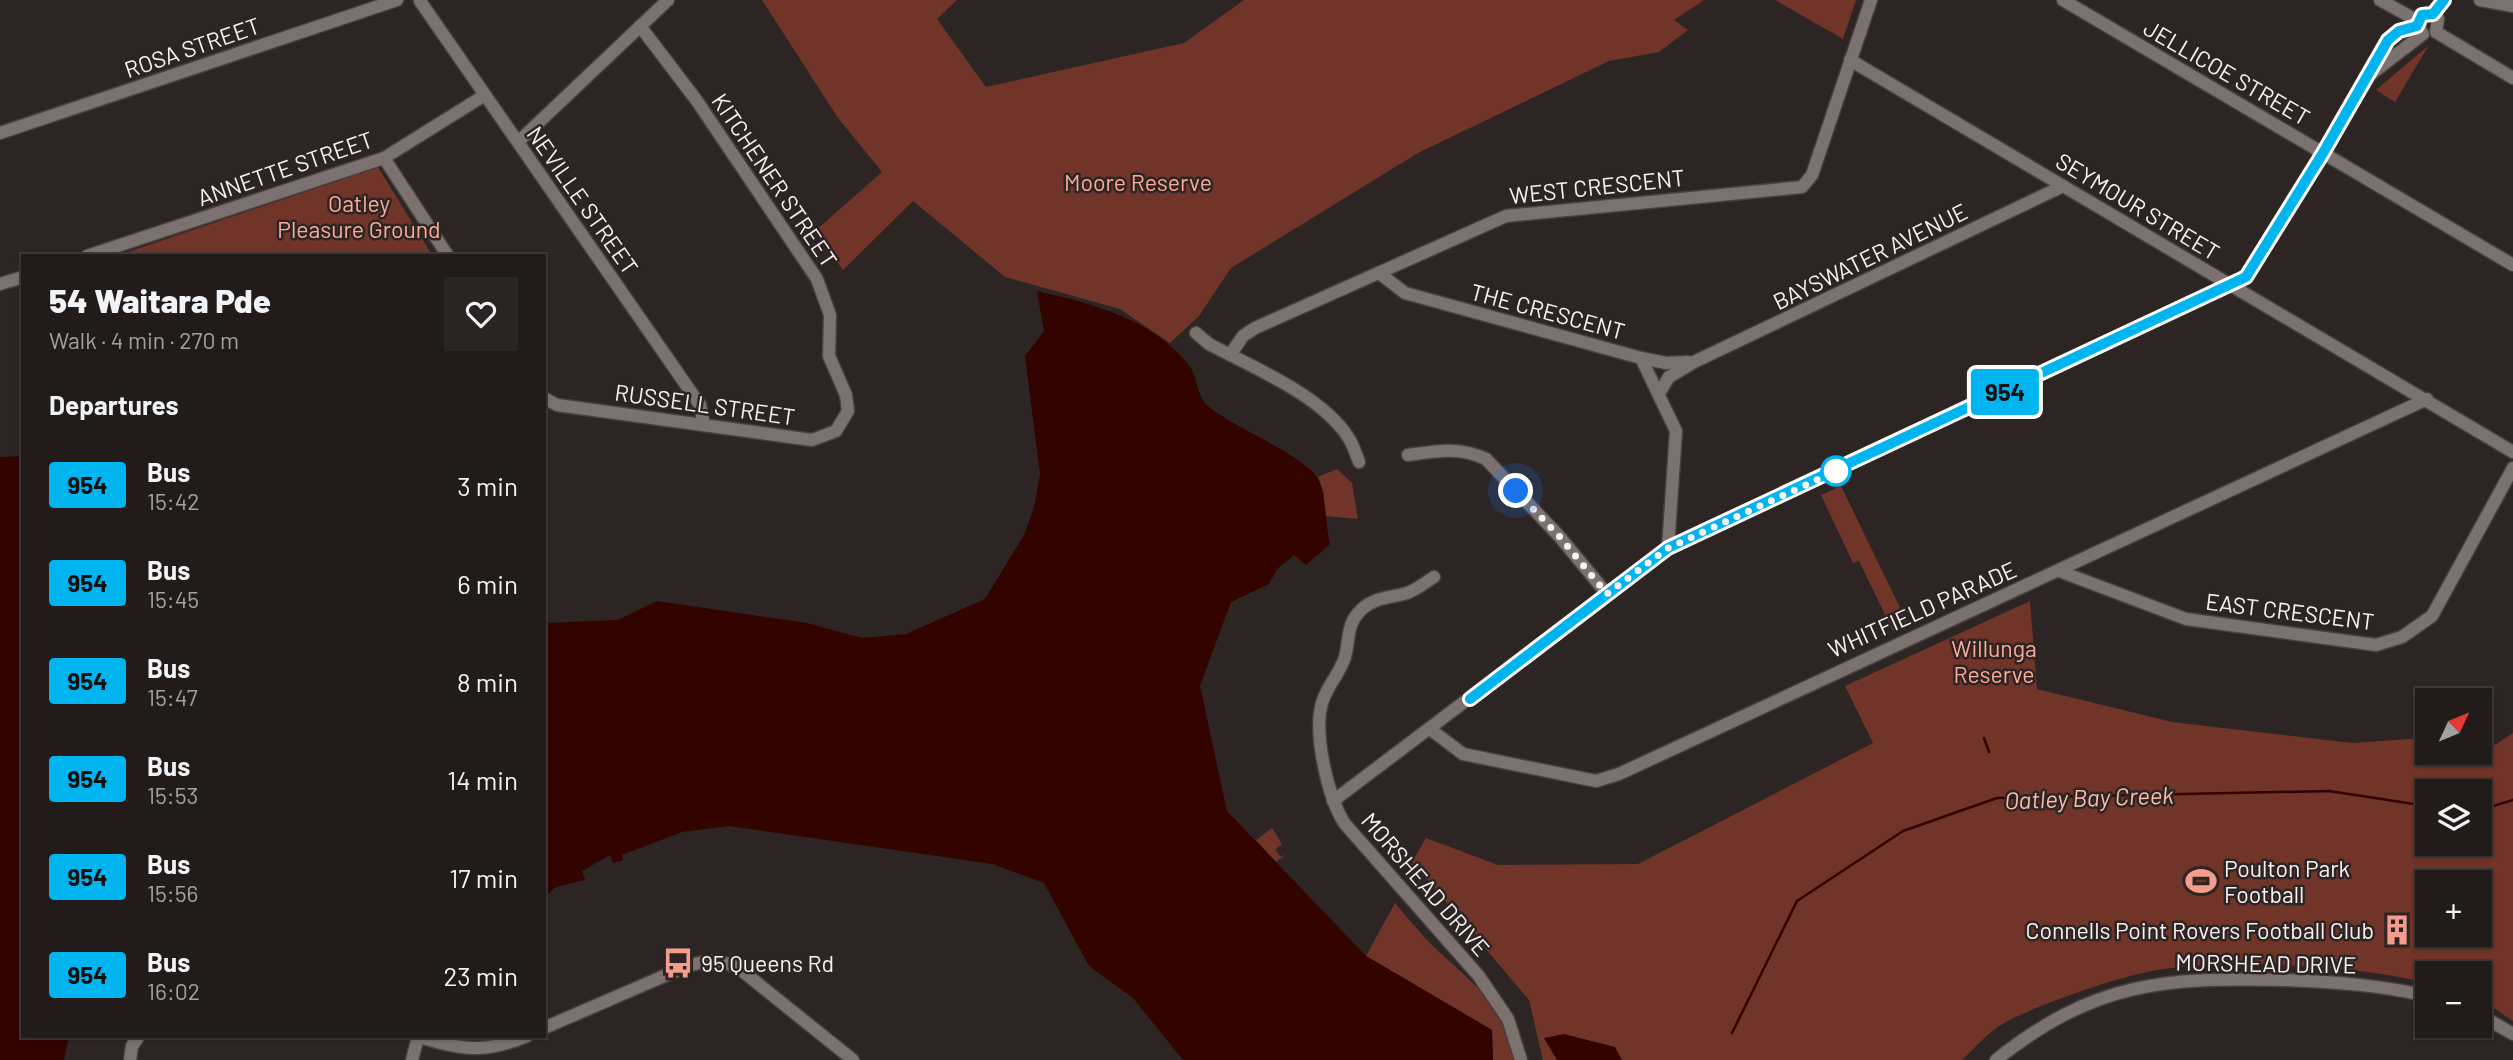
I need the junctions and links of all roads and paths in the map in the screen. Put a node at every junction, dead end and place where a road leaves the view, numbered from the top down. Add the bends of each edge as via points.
1 (397, 0) edge
2 (409, 0) edge
3 (421, 0) edge
4 (668, 0) edge
5 (1871, 0) edge
6 (2063, 0) edge
7 (2380, 0) edge
8 (2444, 0) edge
9 (2480, 0) edge
10 (2513, 6) edge
11 (2395, 9) junction
12 (2433, 14) junction
13 (640, 26) junction
14 (2419, 27) junction
15 (2436, 32) junction
16 (2388, 40) junction
17 (1850, 60) junction
18 (2367, 76) junction
19 (2513, 78) edge
20 (485, 95) junction
21 (0, 133) edge
22 (518, 142) junction
23 (2323, 153) junction
24 (384, 158) junction
25 (2063, 186) junction
26 (93, 254) edge
27 (447, 254) edge
28 (2513, 265) edge
29 (1379, 273) junction
30 (21, 278) edge
31 (0, 284) edge
32 (2232, 286) junction
33 (1196, 333) dead end
34 (1230, 355) junction
35 (1641, 358) junction
36 (1694, 362) junction
37 (1659, 393) junction
38 (546, 399) edge
39 (2427, 400) junction
40 (848, 411) joint
41 (704, 425) junction
42 (2513, 452) edge
43 (1408, 455) dead end
44 (1359, 462) dead end
45 (2513, 468) edge
46 (1668, 548) junction
47 (2059, 570) junction
48 (1434, 577) dead end
49 (1607, 594) junction
50 (1430, 729) junction
51 (1333, 801) junction
52 (2415, 994) edge
53 (2492, 1022) edge
54 (546, 1027) edge
55 (2513, 1034) edge
56 (138, 1038) edge
57 (417, 1038) edge
58 (425, 1038) edge
59 (522, 1038) edge
60 (130, 1060) edge
61 (412, 1060) edge
62 (853, 1060) edge
63 (1521, 1060) edge
64 (1996, 1060) edge

1 - 21 street, ROSA STREET
2 - 3 street
3 - 20 street, NEVILLE STREET
4 - 13 street
5 - 17 street, WEST CRESCENT
6 - 23 street, JELLICOE STREET
7 - 11 street
8 - 12 street
9 - 10 street
11 - 14 street
11 - 16 street
12 - 14 street via 2426,13
12 - 15 street via 2439,22
13 - 22 street
13 - 40 street, KITCHENER STREET via 817,279 830,315 829,356
14 - 15 street
14 - 16 street via 2399,31
14 - 18 street
15 - 19 street
16 - 18 street
17 - 25 street, SEYMOUR STREET
17 - 29 street, WEST CRESCENT via 1812,175 1802,187 1506,216
18 - 23 street
20 - 22 street, NEVILLE STREET
20 - 24 street, ANNETTE STREET
22 - 41 street, NEVILLE STREET via 700,405
23 - 28 street, JELLICOE STREET
23 - 32 street via 2256,266
24 - 26 street, ANNETTE STREET
24 - 27 street
25 - 32 street, SEYMOUR STREET
25 - 36 street, BAYSWATER AVENUE
29 - 34 street, WEST CRESCENT via 1255,328
29 - 35 street, THE CRESCENT via 1405,293
30 - 31 street
32 - 39 street, SEYMOUR STREET
32 - 46 street
33 - 34 street
34 - 44 street via 1301,394 1326,414 1349,438
35 - 36 street, BAYSWATER AVENUE
35 - 37 street, THE CRESCENT
36 - 37 street, BAYSWATER AVENUE via 1669,377
37 - 46 street, THE CRESCENT via 1677,437
38 - 41 street, RUSSELL STREET via 557,405
39 - 42 street, SEYMOUR STREET
39 - 47 street, WHITFIELD PARADE
40 - 41 street, RUSSELL STREET via 836,431 812,440
43 - 49 street via 1452,449 1486,459
45 - 47 street, EAST CRESCENT via 2432,616 2402,637 2376,645 2186,620
46 - 49 street
47 - 50 street, WHITFIELD PARADE via 1596,781 1463,754
48 - 51 street, MORSHEAD DRIVE via 1409,593 1378,598 1349,625 1346,654 1323,700 1321,715
49 - 50 street
50 - 51 street
51 - 63 street, MORSHEAD DRIVE via 1350,831 1478,975 1508,1019
52 - 64 street, MORSHEAD DRIVE via 2290,981 2189,979 2160,983 2072,1010
53 - 55 street
54 - 62 street via 685,967 723,961 741,970
56 - 60 street
57 - 61 street
58 - 59 street via 474,1051

